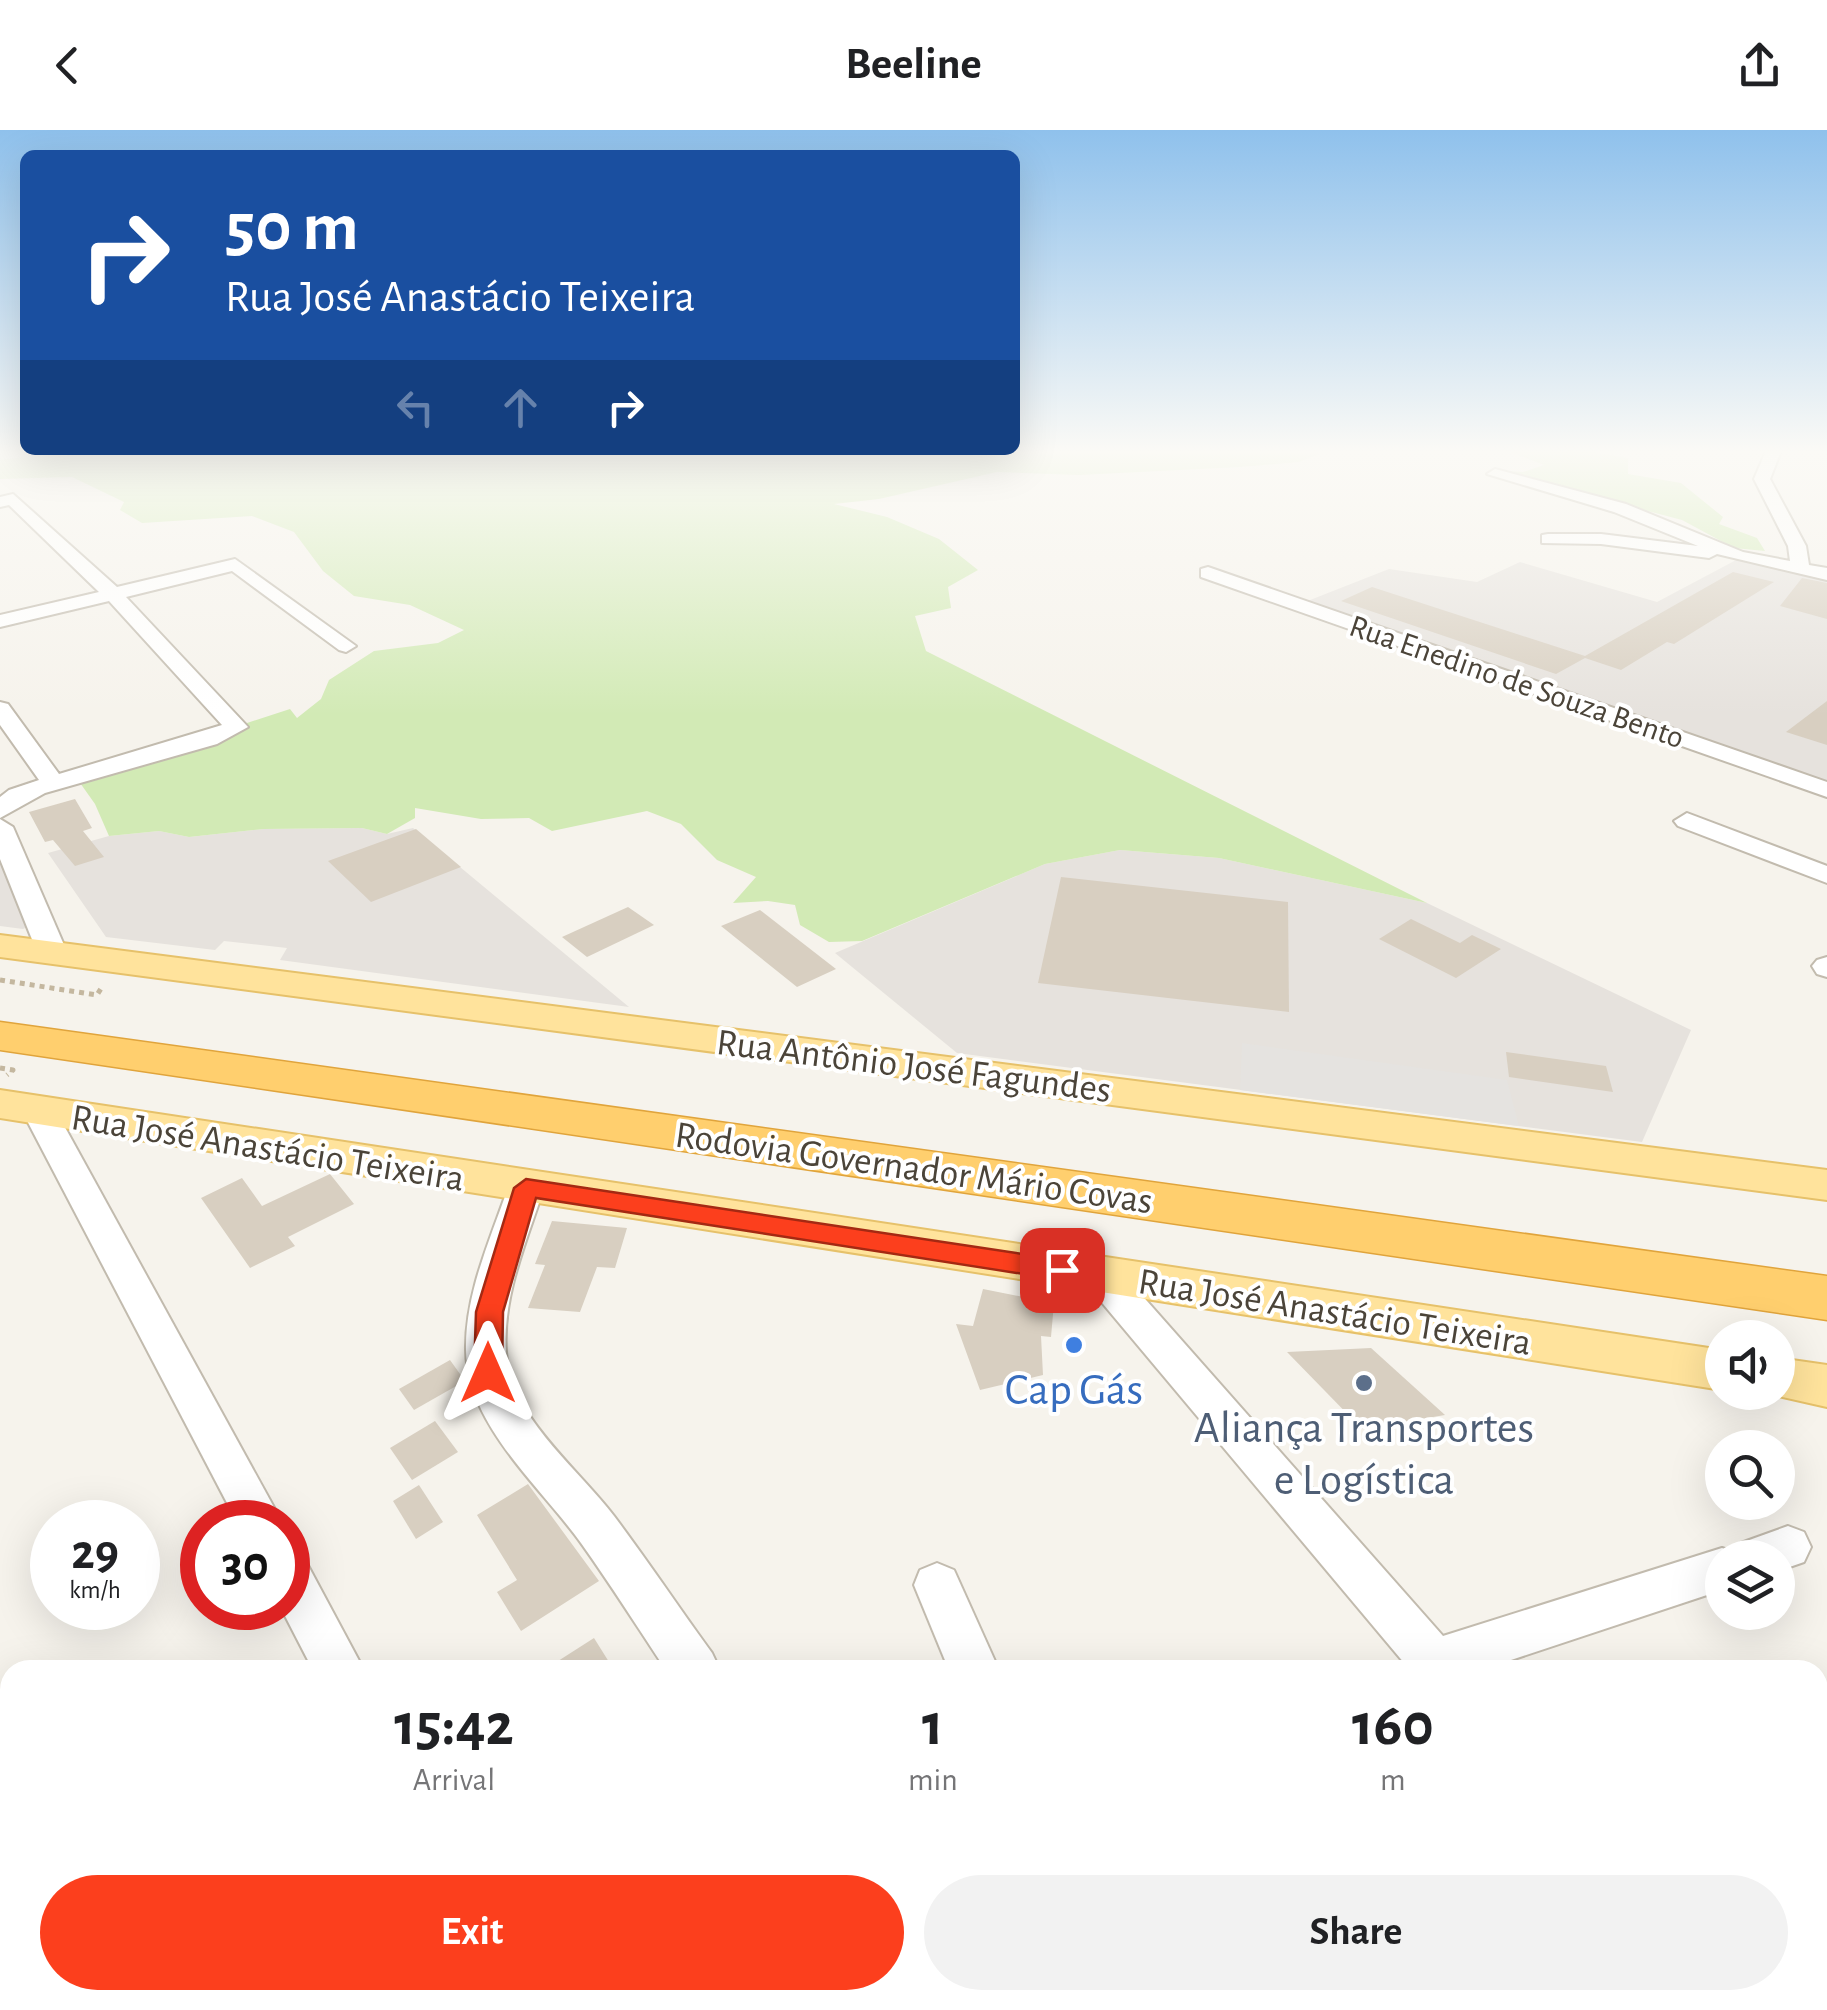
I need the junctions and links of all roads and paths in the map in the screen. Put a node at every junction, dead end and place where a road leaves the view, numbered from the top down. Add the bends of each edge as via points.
1 (50, 539) edge
2 (1548, 539) dead end
3 (1559, 539) edge
4 (1597, 539) edge
5 (1696, 539) edge
6 (1792, 539) edge
7 (1738, 556) junction
8 (1800, 569) junction
9 (1208, 573) dead end
10 (1827, 574) edge
11 (113, 594) junction
12 (0, 621) edge
13 (346, 646) dead end
14 (0, 709) edge
15 (53, 782) junction
16 (1827, 790) edge
17 (0, 810) edge
18 (1687, 821) dead end
19 (0, 827) edge
20 (1827, 876) edge
21 (0, 946) edge
22 (52, 952) junction
23 (0, 972) edge
24 (0, 980) edge
25 (0, 1008) edge
26 (0, 1036) edge
27 (0, 1068) edge
28 (0, 1078) edge
29 (19, 1108) edge
30 (1827, 1186) edge
31 (526, 1188) junction
32 (1827, 1264) edge
33 (1102, 1276) junction
34 (1827, 1298) edge
35 (1705, 1367) edge
36 (1795, 1381) edge
37 (1827, 1386) edge
38 (247, 1500) edge
39 (1705, 1574) edge
40 (937, 1585) dead end
41 (310, 1615) edge
42 (335, 1660) edge
43 (688, 1660) edge
44 (970, 1660) edge
45 (1432, 1660) edge
46 (1454, 1660) edge

1 - 11 street
2 - 3 street
4 - 7 street
5 - 7 street
6 - 8 street
7 - 8 street
8 - 10 street
9 - 16 street, Rua Enedino de Souza Bento
11 - 12 street
11 - 13 street via 235,564
11 - 15 street via 236,727
14 - 15 street
15 - 17 street
18 - 20 street
19 - 22 street
21 - 22 main road, Rua Antônio José Fagundes
22 - 30 main road, Rua Antônio José Fagundes
23 - 24 path via 105,988 97,995
25 - 32 highway, Rodovia Governador Mário Covas
26 - 34 highway, Rodovia Governador Mário Covas
27 - 28 path via 13,1070
29 - 31 main road, Rua José Anastácio Teixeira
29 - 38 street
31 - 33 main road, Rua José Anastácio Teixeira
31 - 43 street via 490,1312 488,1373 503,1408
33 - 35 main road, Rua José Anastácio Teixeira
33 - 45 street
36 - 37 main road
39 - 46 street
40 - 44 street
41 - 42 street

